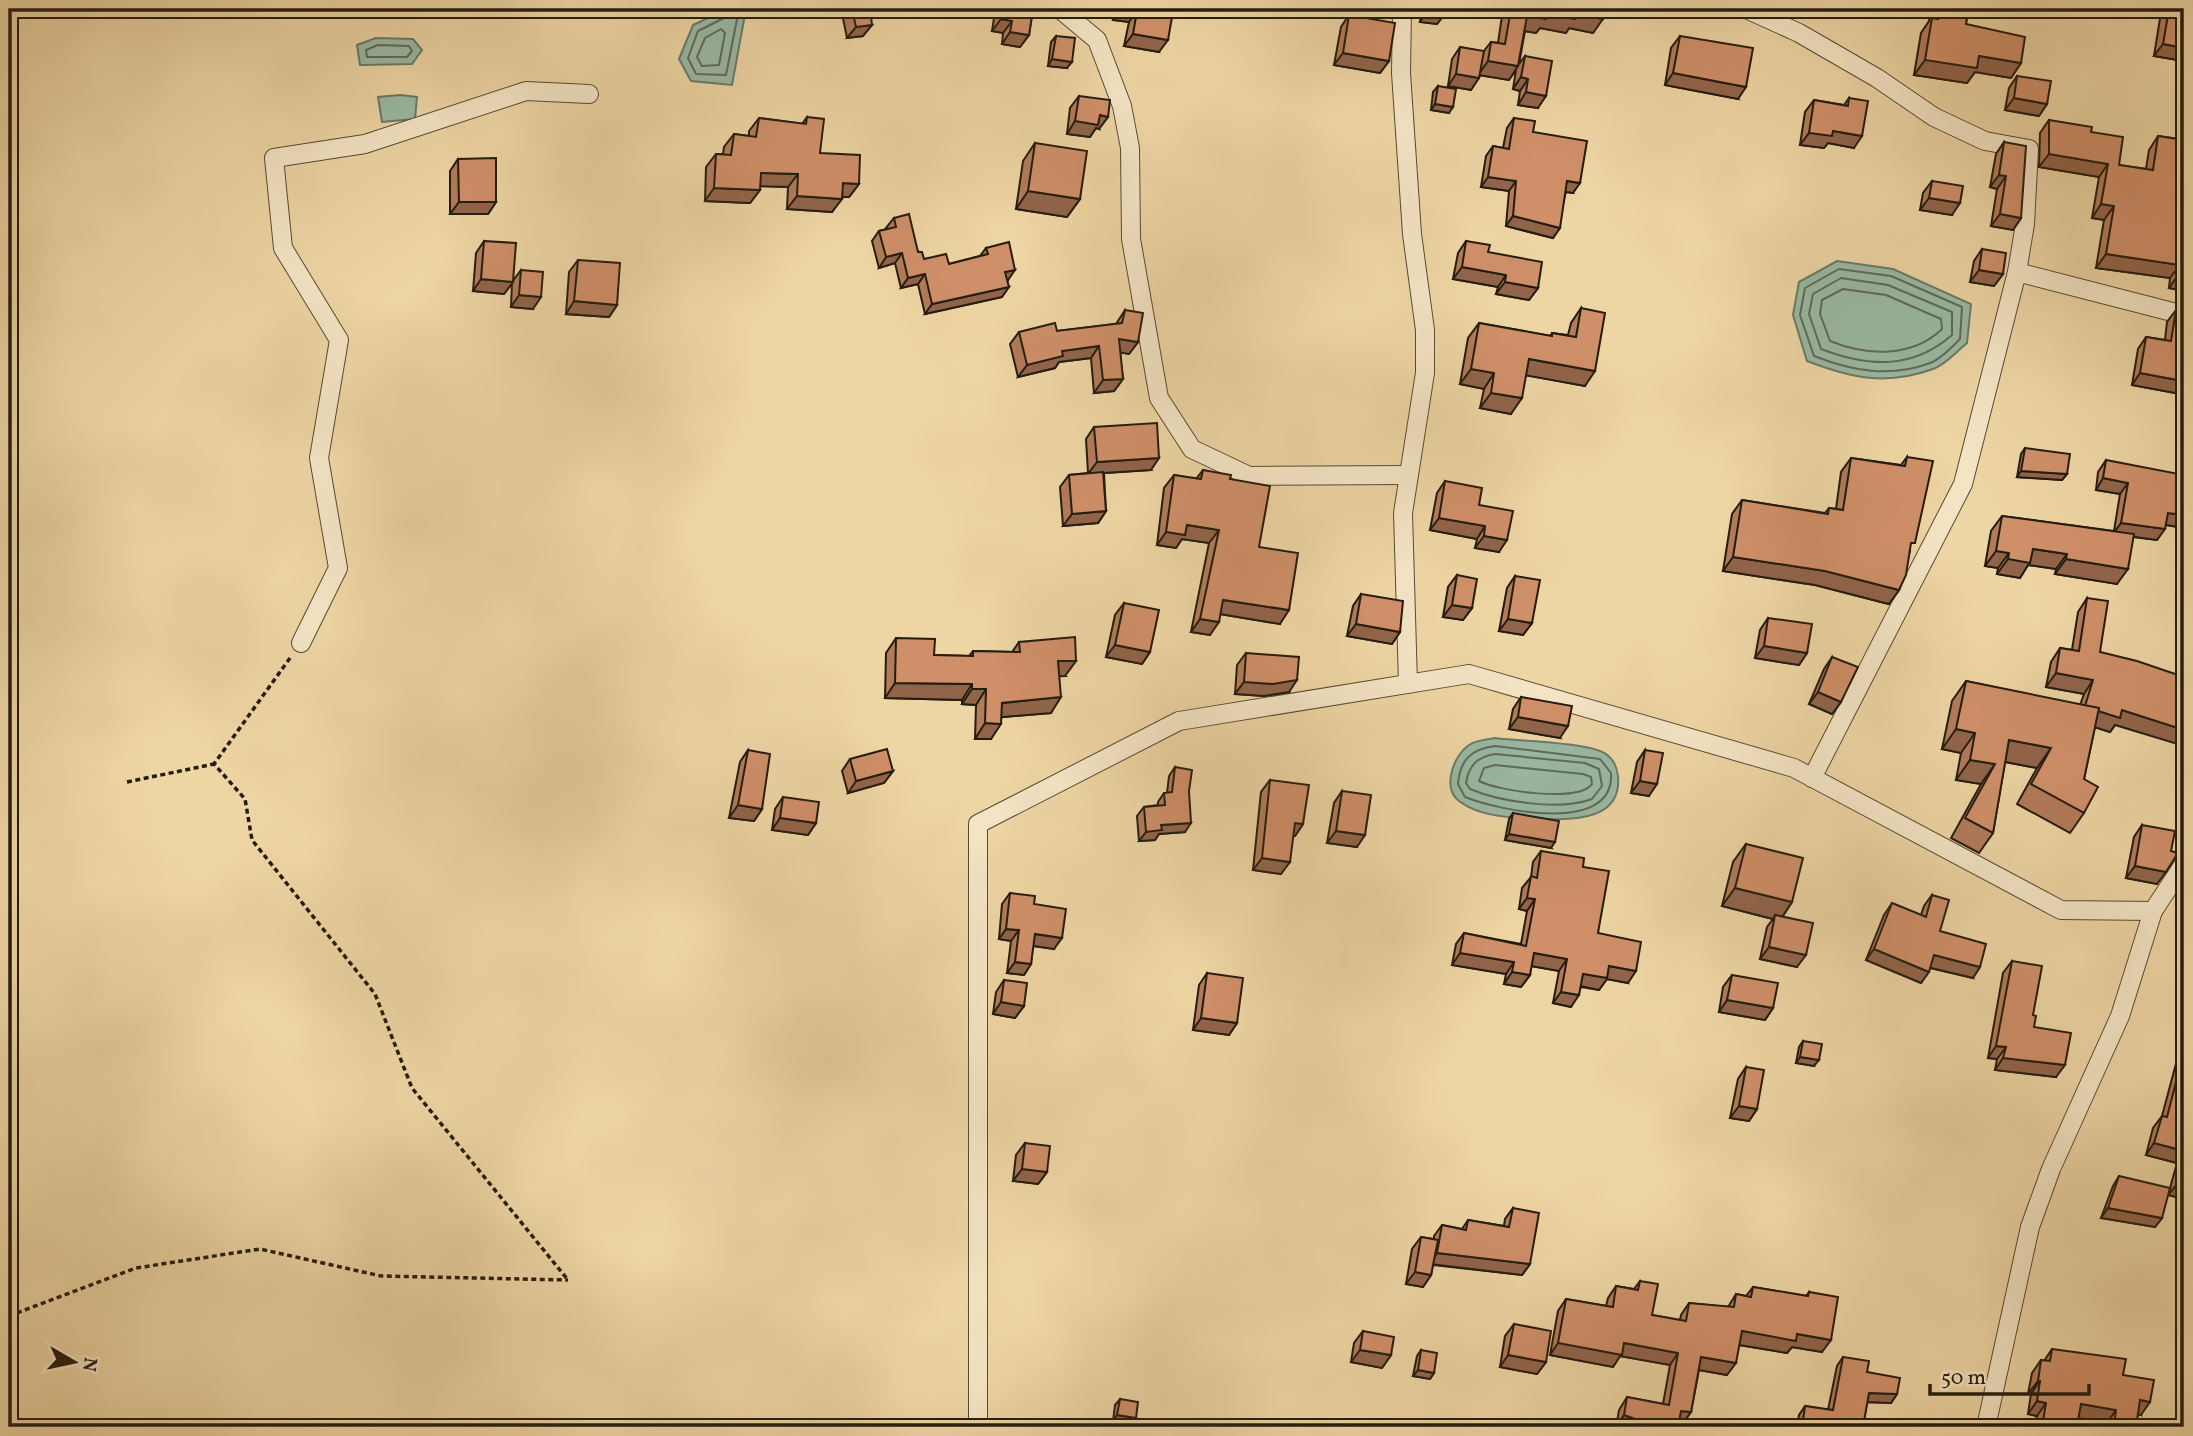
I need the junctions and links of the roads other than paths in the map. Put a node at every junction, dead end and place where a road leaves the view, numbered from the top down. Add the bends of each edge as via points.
1 (1060, 9) edge
2 (1402, 9) edge
3 (1746, 9) edge
4 (589, 94) dead end
5 (2017, 272) junction
6 (2184, 315) edge
7 (1408, 475) junction
8 (301, 643) road end
9 (1408, 684) junction
10 (1812, 778) junction
11 (2184, 864) edge
12 (2153, 911) junction
13 (978, 1427) edge
14 (1986, 1427) edge

1 - 7 street via 1097,40 1122,106 1130,148 1131,239 1159,398 1192,449 1249,477
2 - 7 street via 1401,74 1412,234 1425,341 1425,373
3 - 5 street via 1799,33 1934,117 1985,141 2029,149
4 - 8 street via 526,91 365,144 274,158 283,248 339,340 319,458 338,568
5 - 6 street
5 - 10 street via 1963,484
7 - 9 street via 1403,513
9 - 10 street via 1469,674 1794,768
9 - 13 street via 1179,721 978,824
10 - 12 street via 2061,911
11 - 12 street
12 - 14 street via 2120,1016 2030,1227

